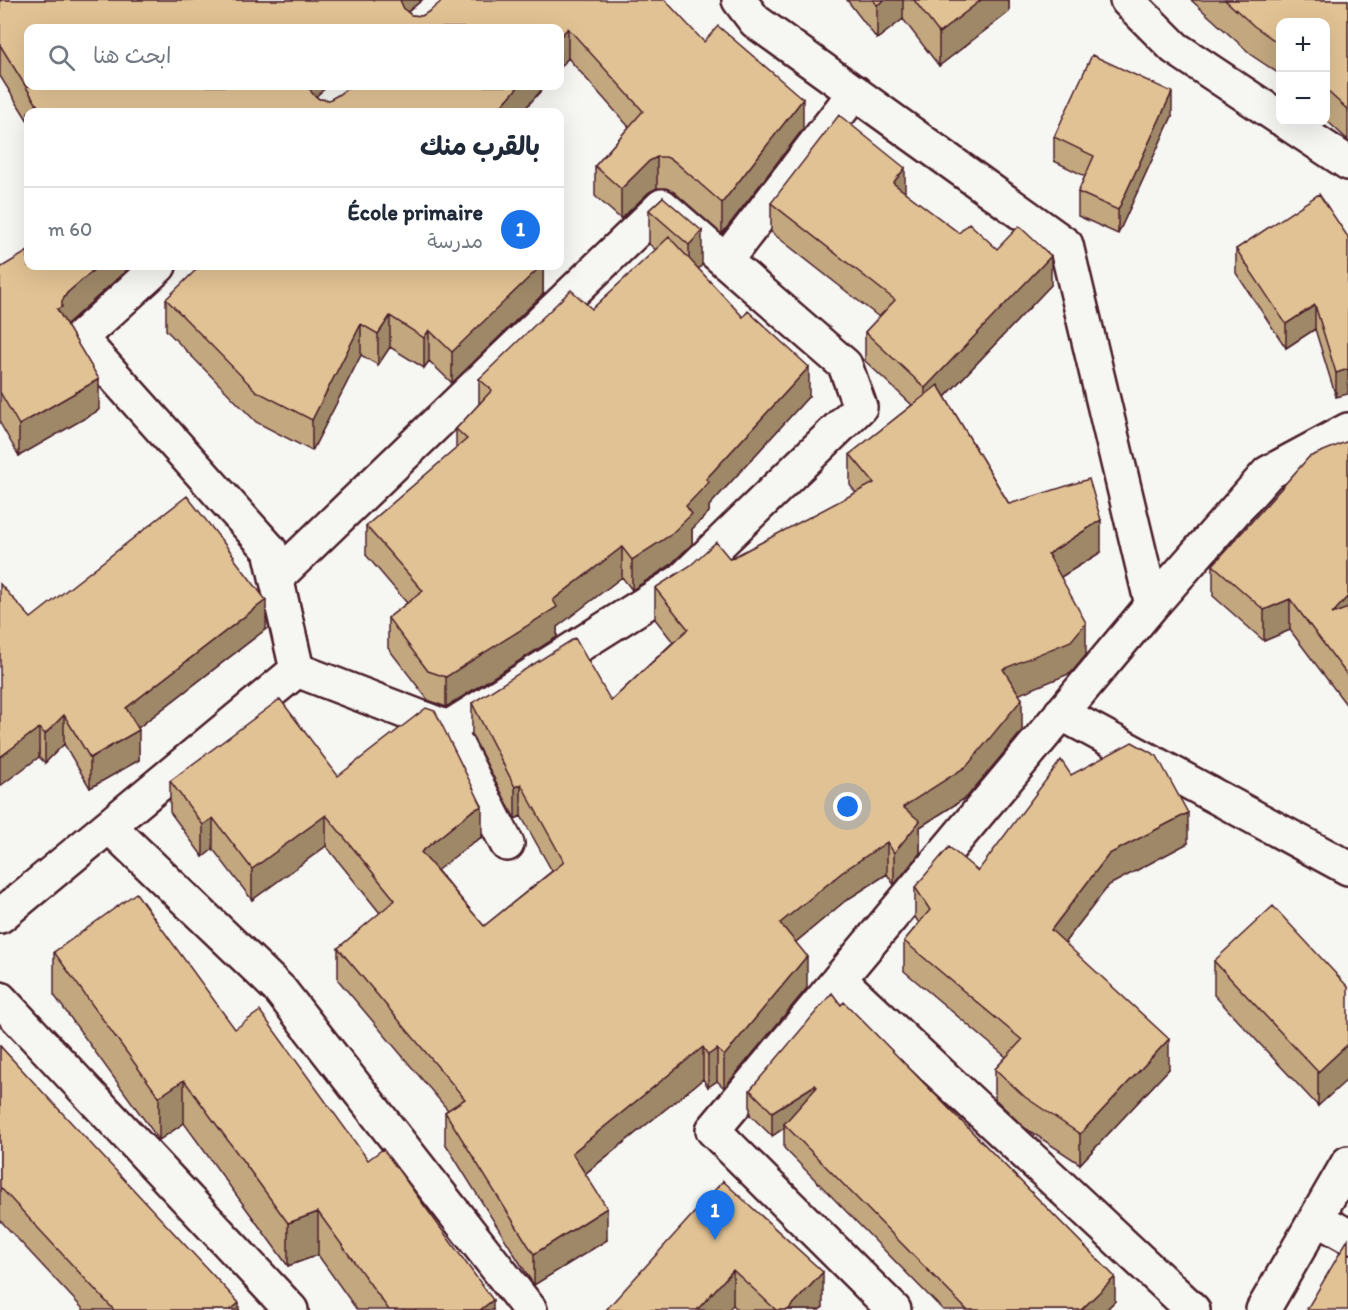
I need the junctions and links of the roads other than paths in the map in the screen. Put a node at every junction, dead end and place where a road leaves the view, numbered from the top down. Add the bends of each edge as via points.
1 (740, 0) edge
2 (1127, 0) edge
3 (855, 93) junction
4 (1276, 115) edge
5 (1292, 126) edge
6 (1348, 163) edge
7 (725, 261) junction
8 (155, 270) edge
9 (1348, 430) edge
10 (276, 578) junction
11 (1152, 605) junction
12 (297, 670) junction
13 (1061, 713) junction
14 (448, 728) junction
15 (108, 826) junction
16 (507, 844) dead end
17 (1348, 868) edge
18 (0, 916) edge
19 (839, 979) junction
20 (0, 999) edge
21 (1348, 1163) edge
22 (1316, 1218) junction
23 (1348, 1236) edge
24 (291, 1310) edge
25 (530, 1310) edge
26 (894, 1310) edge
27 (1192, 1310) edge
28 (1263, 1310) edge

1 - 3 street via 755,21
2 - 4 street via 1175,48
3 - 7 street
3 - 11 street via 1066,245
5 - 6 street
7 - 10 street via 662,206
7 - 14 street via 844,365 860,407 681,581
8 - 10 street via 80,338 270,550
9 - 11 street via 1268,473
10 - 12 street
11 - 13 street
12 - 14 street
12 - 15 street
13 - 17 street
13 - 19 street
14 - 16 street
15 - 18 street
15 - 25 street via 280,990
19 - 26 street via 713,1130
19 - 27 street
20 - 24 street
21 - 22 street
22 - 23 street
22 - 28 street

